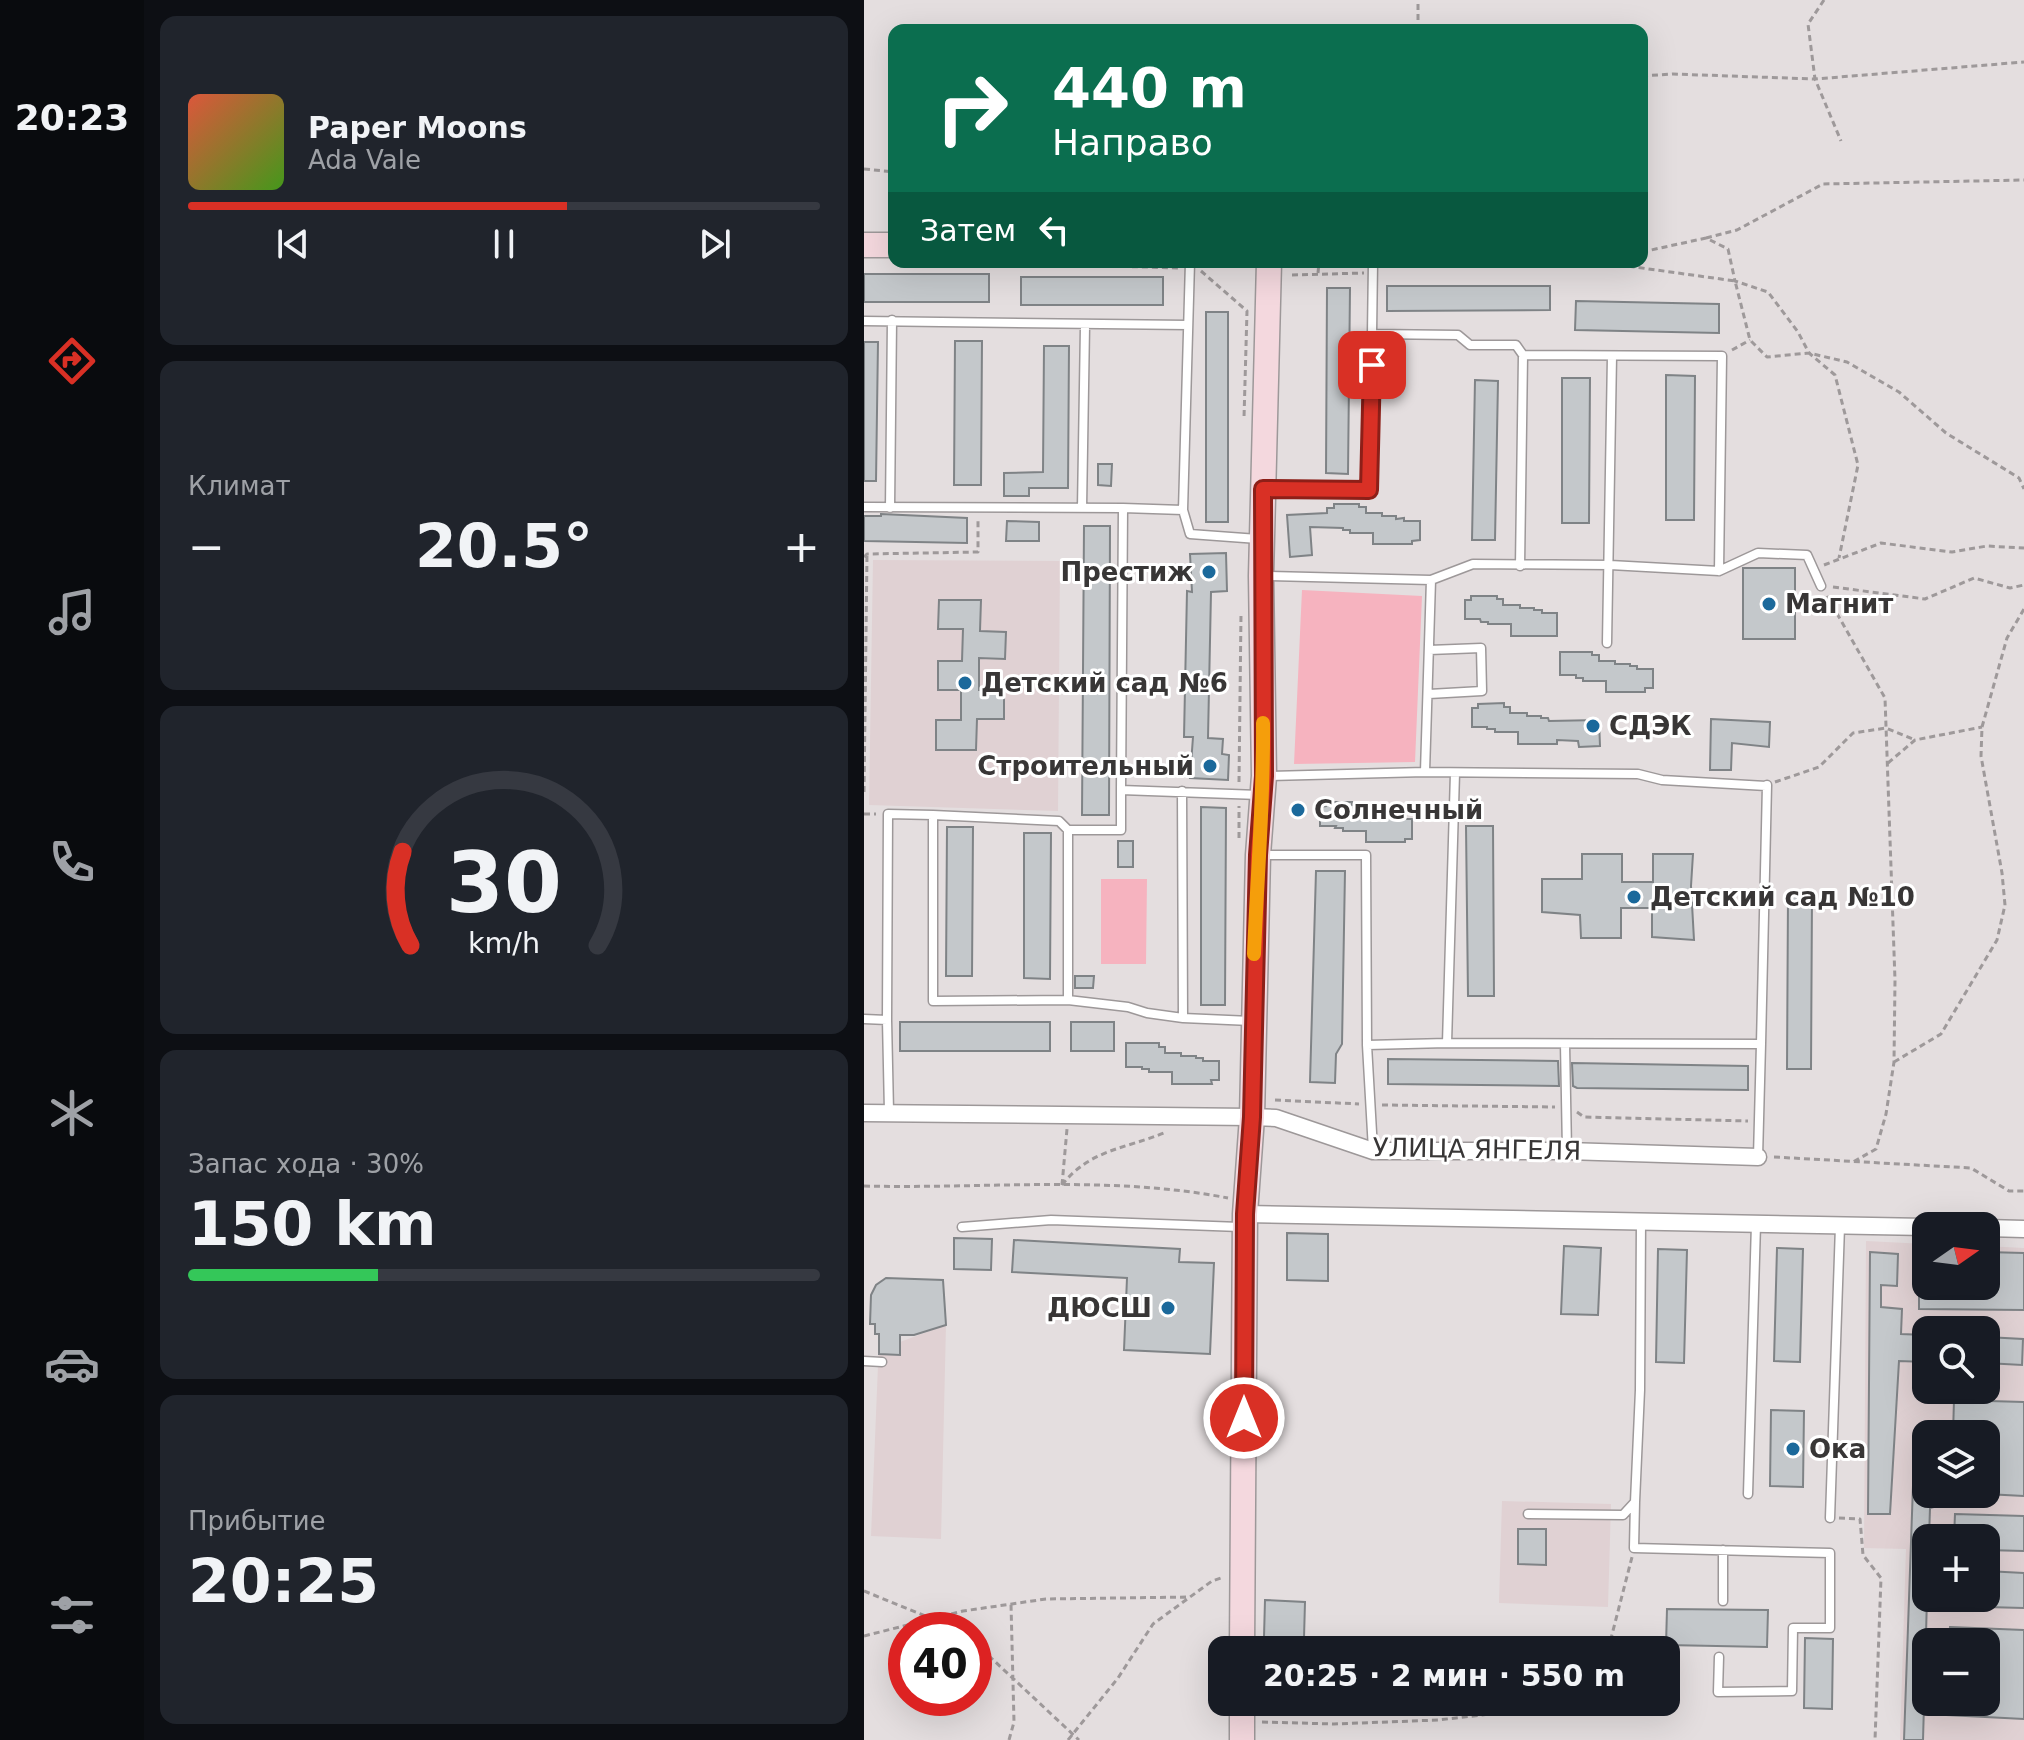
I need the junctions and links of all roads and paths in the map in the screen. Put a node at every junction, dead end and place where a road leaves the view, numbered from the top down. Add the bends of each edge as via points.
1 (1418, 0) edge
2 (1824, 0) edge
3 (1418, 24) edge
4 (2024, 62) edge
5 (1648, 76) edge
6 (1815, 79) junction
7 (1841, 141) dead end
8 (864, 169) edge
9 (888, 171) edge
10 (2024, 180) edge
11 (1706, 238) junction
12 (864, 245) edge
13 (888, 245) edge
14 (1648, 251) edge
15 (1190, 268) edge
16 (1197, 268) edge
17 (1269, 268) edge
18 (1318, 268) edge
19 (1373, 268) edge
20 (1642, 268) edge
21 (1318, 273) junction
22 (1373, 273) junction
23 (1292, 275) dead end
24 (1735, 281) junction
25 (892, 320) junction
26 (864, 321) edge
27 (1188, 325) junction
28 (1085, 326) junction
29 (1372, 334) junction
30 (1750, 340) junction
31 (1809, 353) junction
32 (1523, 355) junction
33 (1612, 356) junction
34 (1722, 356) junction
35 (1244, 432) dead end
36 (1263, 489) junction
37 (2024, 489) edge
38 (864, 507) edge
39 (890, 508) junction
40 (978, 508) junction
41 (1082, 508) junction
42 (1123, 508) junction
43 (1183, 510) junction
44 (1263, 539) junction
45 (2024, 548) edge
46 (865, 556) edge
47 (1839, 558) junction
48 (1610, 565) junction
49 (1520, 566) junction
50 (1813, 569) junction
51 (1719, 571) junction
52 (1261, 576) junction
53 (1431, 580) junction
54 (2024, 585) edge
55 (1821, 586) junction
56 (1241, 602) dead end
57 (2024, 609) edge
58 (1607, 643) dead end
59 (1429, 650) junction
60 (1429, 694) junction
61 (1982, 727) junction
62 (1886, 728) junction
63 (1915, 740) junction
64 (1888, 763) junction
65 (1425, 772) junction
66 (1455, 773) junction
67 (1767, 786) junction
68 (1255, 788) junction
69 (1121, 790) junction
70 (1182, 791) junction
71 (864, 792) edge
72 (933, 815) junction
73 (1068, 830) junction
74 (1239, 839) dead end
75 (1258, 855) junction
76 (1068, 1000) junction
77 (1183, 1018) junction
78 (864, 1019) edge
79 (887, 1020) junction
80 (1252, 1021) junction
81 (1447, 1043) junction
82 (1565, 1044) junction
83 (1761, 1044) junction
84 (1367, 1045) junction
85 (1894, 1062) junction
86 (1275, 1100) dead end
87 (1370, 1105) junction
88 (1566, 1107) junction
89 (889, 1112) junction
90 (864, 1113) edge
91 (1068, 1114) junction
92 (1188, 1116) junction
93 (1252, 1117) junction
94 (1759, 1122) junction
95 (1373, 1151) junction
96 (1567, 1151) junction
97 (1758, 1157) junction
98 (1853, 1162) junction
99 (1062, 1185) junction
100 (864, 1186) edge
101 (2024, 1191) edge
102 (1641, 1220) junction
103 (1242, 1223) junction
104 (1756, 1223) junction
105 (1840, 1225) junction
106 (962, 1227) dead end
107 (1912, 1227) edge
108 (2000, 1228) edge
109 (2024, 1229) edge
110 (864, 1361) edge
111 (882, 1362) dead end
112 (1748, 1494) dead end
113 (1635, 1502) junction
114 (1528, 1514) dead end
115 (1830, 1518) joint
116 (1634, 1548) junction
117 (1723, 1550) junction
118 (1243, 1578) junction
119 (864, 1591) edge
120 (1190, 1597) junction
121 (1723, 1601) dead end
122 (1011, 1604) junction
123 (916, 1612) edge
124 (960, 1612) edge
125 (888, 1631) edge
126 (864, 1636) edge
127 (1242, 1636) edge
128 (1612, 1636) edge
129 (1719, 1657) dead end
130 (992, 1660) edge
131 (1012, 1680) junction
132 (1473, 1716) edge
133 (1242, 1721) edge
134 (1072, 1734) junction
135 (1009, 1740) edge
136 (1068, 1740) edge
137 (1079, 1740) edge
138 (1875, 1740) edge

1 - 3 path
2 - 6 path via 1808,24
4 - 6 path
5 - 6 path
6 - 7 path
8 - 9 path
10 - 11 path via 1823,184 1737,230
11 - 14 path
11 - 24 path via 1728,249
12 - 13 street
15 - 27 lane
16 - 35 path via 1247,311
17 - 36 street
18 - 21 path
19 - 22 lane
20 - 24 path
21 - 22 path
21 - 23 path
22 - 29 lane
24 - 30 path
24 - 31 path via 1768,292
25 - 26 lane
25 - 28 lane
25 - 39 lane
27 - 28 lane
27 - 43 lane
28 - 41 lane
29 - 32 lane via 1458,335 1470,345 1516,345
29 - 36 lane via 1369,490
30 - 31 path via 1767,357
30 - 34 path
31 - 37 path via 1847,362 1899,392 1946,433 2019,478
31 - 47 path via 1835,375 1858,465
32 - 33 lane
32 - 49 lane
33 - 34 lane
33 - 48 lane
34 - 51 lane
36 - 44 street
38 - 39 lane
39 - 40 lane
40 - 41 lane
40 - 46 path via 978,552
41 - 42 lane
42 - 43 lane
42 - 69 lane
43 - 44 lane via 1190,534
44 - 52 street
45 - 47 path via 1987,546 1952,552 1881,543
46 - 71 path
47 - 50 path
48 - 49 lane
48 - 51 lane
48 - 58 lane
49 - 53 lane via 1473,564
50 - 51 lane via 1807,555 1758,553
50 - 55 lane
52 - 53 lane
52 - 68 street
53 - 59 lane
54 - 55 path via 2010,588 1974,578 1925,599
55 - 62 path via 1885,698
56 - 68 path
57 - 61 path via 2007,638
59 - 60 lane
59 - 60 lane via 1481,648 1482,691
60 - 65 lane
61 - 63 path
61 - 85 path via 1981,756 2005,905 1997,940 1941,1034
62 - 63 path
62 - 64 path
62 - 67 path via 1853,733 1819,767
63 - 64 path
64 - 85 path
65 - 66 lane
65 - 68 lane
66 - 67 lane via 1638,774
66 - 81 lane
67 - 83 lane
68 - 70 lane
68 - 74 path
68 - 75 street
69 - 70 lane
69 - 73 lane via 1121,830
70 - 77 lane
72 - 73 lane via 1059,821
72 - 76 lane via 933,1001
72 - 79 lane via 888,814
73 - 76 lane
75 - 80 street
75 - 84 lane via 1366,855
76 - 77 lane
77 - 80 lane
78 - 79 lane
79 - 89 lane
80 - 93 street
81 - 82 lane
81 - 84 lane
82 - 83 lane
82 - 88 lane
83 - 94 lane
84 - 87 lane
85 - 98 path via 1876,1149
86 - 87 path
87 - 88 path
87 - 95 lane
88 - 94 path via 1584,1117
88 - 96 lane
89 - 90 street, УЛИЦА ЯНГЕЛЯ
89 - 91 street, УЛИЦА ЯНГЕЛЯ
91 - 92 street, УЛИЦА ЯНГЕЛЯ
91 - 99 path
92 - 93 street, УЛИЦА ЯНГЕЛЯ
92 - 99 path via 1164,1134 1113,1148 1074,1169
93 - 95 street, УЛИЦА ЯНГЕЛЯ via 1276,1118
93 - 103 street
94 - 97 lane
95 - 96 street, УЛИЦА ЯНГЕЛЯ
96 - 97 street, УЛИЦА ЯНГЕЛЯ
97 - 98 path
98 - 101 path via 1971,1168 2009,1191
99 - 100 path
99 - 103 path via 1186,1190 1235,1200
102 - 103 street
102 - 104 street
102 - 113 lane
103 - 106 lane via 1051,1220
103 - 118 street
104 - 105 street
104 - 112 lane
105 - 107 street
105 - 115 lane
108 - 109 street
110 - 111 lane
113 - 114 lane via 1623,1515
113 - 116 lane
115 - 138 path via 1860,1519 1863,1555 1881,1578
116 - 117 lane
116 - 128 path
117 - 121 lane
117 - 129 lane via 1830,1553 1830,1628 1793,1628 1792,1691 1718,1692
118 - 120 path via 1231,1575 1212,1581
118 - 127 street
119 - 123 path
120 - 122 path
120 - 134 path via 1153,1624
122 - 124 path
122 - 131 path
125 - 126 path
130 - 131 path
131 - 134 path
131 - 135 path via 1014,1722
132 - 133 path via 1334,1724
134 - 136 path
134 - 137 path

